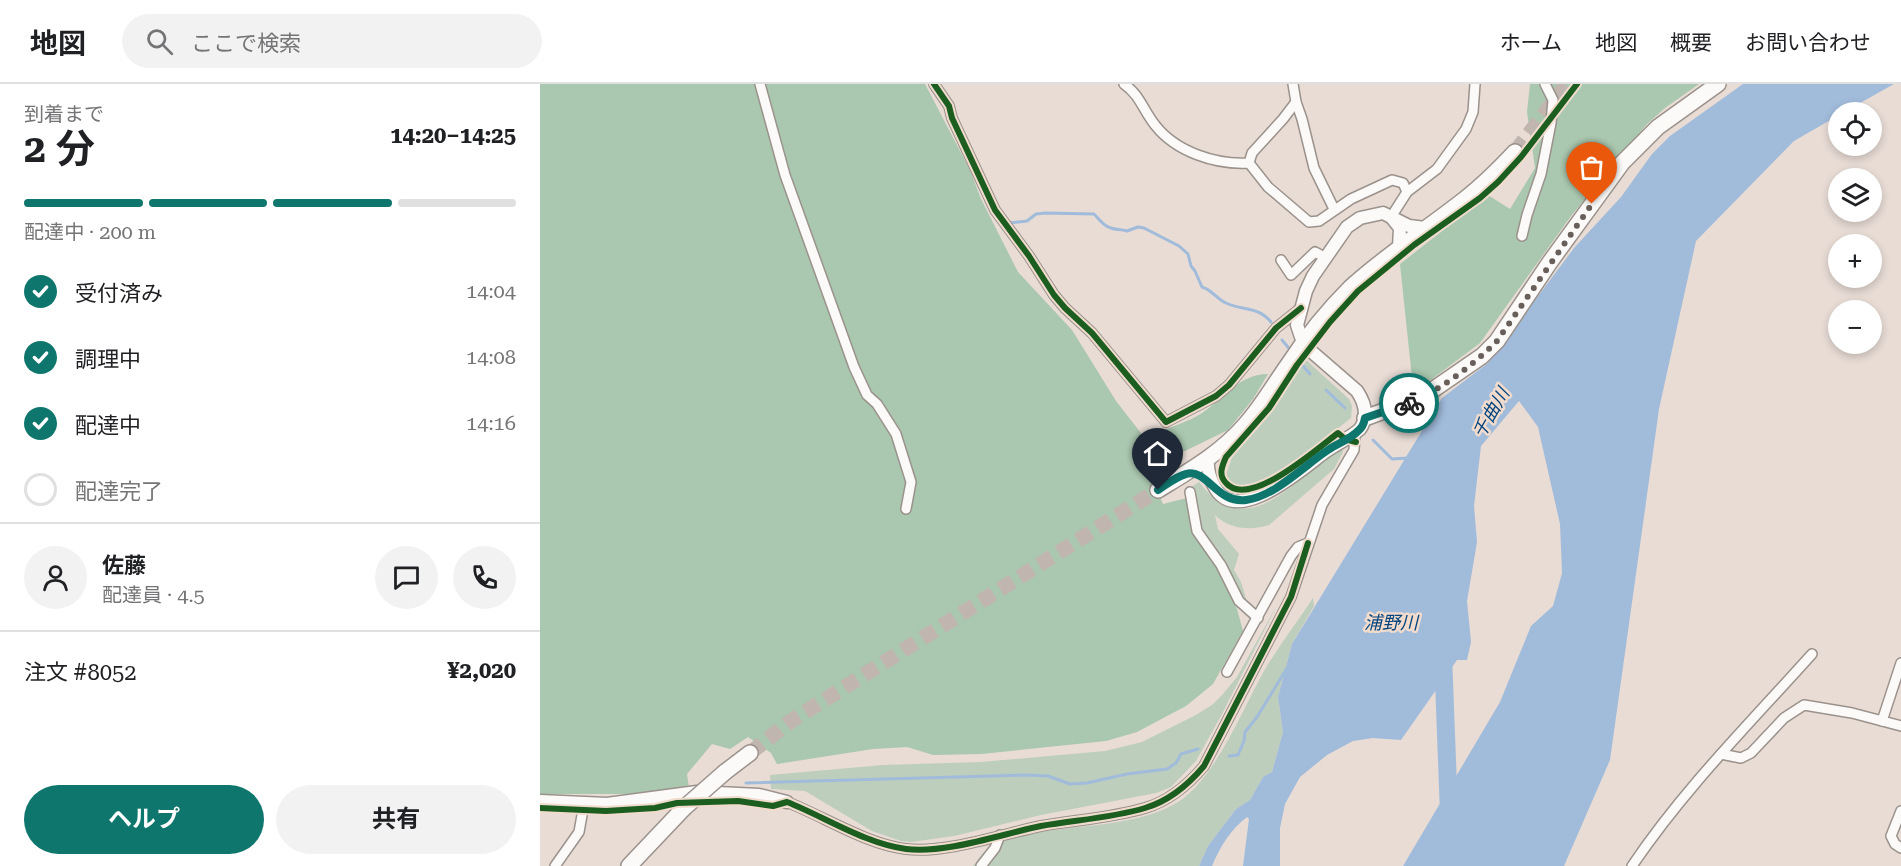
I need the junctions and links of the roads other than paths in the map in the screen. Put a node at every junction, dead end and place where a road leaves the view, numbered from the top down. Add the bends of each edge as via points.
1 (760, 84) edge
2 (934, 84) edge
3 (1124, 84) edge
4 (1293, 84) edge
5 (1475, 84) edge
6 (1545, 84) edge
7 (1718, 84) edge
8 (1296, 102) junction
9 (1515, 152) tunnel mouth
10 (1249, 163) junction
11 (1407, 192) junction
12 (1334, 209) junction
13 (1391, 217) junction
14 (1425, 228) junction
15 (1522, 236) dead end
16 (1400, 247) junction
17 (1326, 258) junction
18 (1281, 260) dead end
19 (1301, 308) junction
20 (1302, 337) dead end
21 (1312, 352) dead end
22 (1365, 418) junction
23 (1355, 434) junction
24 (1208, 459) junction
25 (1186, 474) junction
26 (1213, 484) junction
27 (1158, 490) tunnel mouth
28 (1190, 492) dead end
29 (906, 510) dead end
30 (1308, 543) junction
31 (1257, 618) junction
32 (1812, 654) dead end
33 (1901, 663) edge
34 (1227, 672) dead end
35 (1882, 720) junction
36 (1901, 726) edge
37 (750, 753) tunnel mouth
38 (1720, 754) junction
39 (540, 801) edge
40 (787, 802) joint
41 (584, 804) junction
42 (1901, 811) edge
43 (1000, 835) junction
44 (1901, 848) edge
45 (555, 866) edge
46 (629, 866) edge
47 (981, 866) edge
48 (1632, 866) edge

1 - 29 street via 785,176 854,367 867,395 896,434 902,451 912,482
2 - 19 street via 949,106 995,210 1054,295 1092,333 1166,422 1216,396 1276,328
3 - 10 street via 1134,92 1154,124 1175,142 1215,160
4 - 8 street
5 - 11 street via 1473,112 1466,129 1437,169
6 - 15 street via 1553,100 1551,123 1544,163
7 - 22 main road via 1658,127 1622,163 1497,341 1482,356 1424,396
8 - 10 street via 1252,153
8 - 12 street via 1314,168
9 - 14 main road via 1466,199
10 - 12 street via 1268,187 1309,222 1319,221
11 - 12 street via 1402,183 1392,180
11 - 13 street
13 - 14 street via 1409,226
13 - 16 street via 1400,228
13 - 17 street via 1383,213 1360,218 1347,227
14 - 16 main road
16 - 24 main road via 1350,289 1323,318 1245,425
17 - 18 street via 1315,252 1291,275
17 - 19 street via 1306,291
19 - 20 street via 1297,325
21 - 22 street via 1357,391 1364,404
22 - 23 street
23 - 26 street via 1254,499 1222,496
23 - 30 street via 1354,450 1322,506
24 - 25 main road
24 - 26 street
25 - 26 street
25 - 27 main road
28 - 31 street via 1197,531 1221,565 1239,601
30 - 31 street via 1291,556
30 - 43 street via 1291,597 1214,748 1192,780 1145,808
31 - 34 street
32 - 38 street
33 - 35 street
35 - 36 street
35 - 38 street via 1804,705 1784,718 1751,753 1741,758
37 - 46 main road, bridge via 684,808
38 - 48 street via 1654,833
39 - 41 street
40 - 41 street via 759,795 697,792 629,803
40 - 43 street via 870,839 906,849 929,850
41 - 45 street via 579,832
42 - 44 street via 1891,836
43 - 47 street

